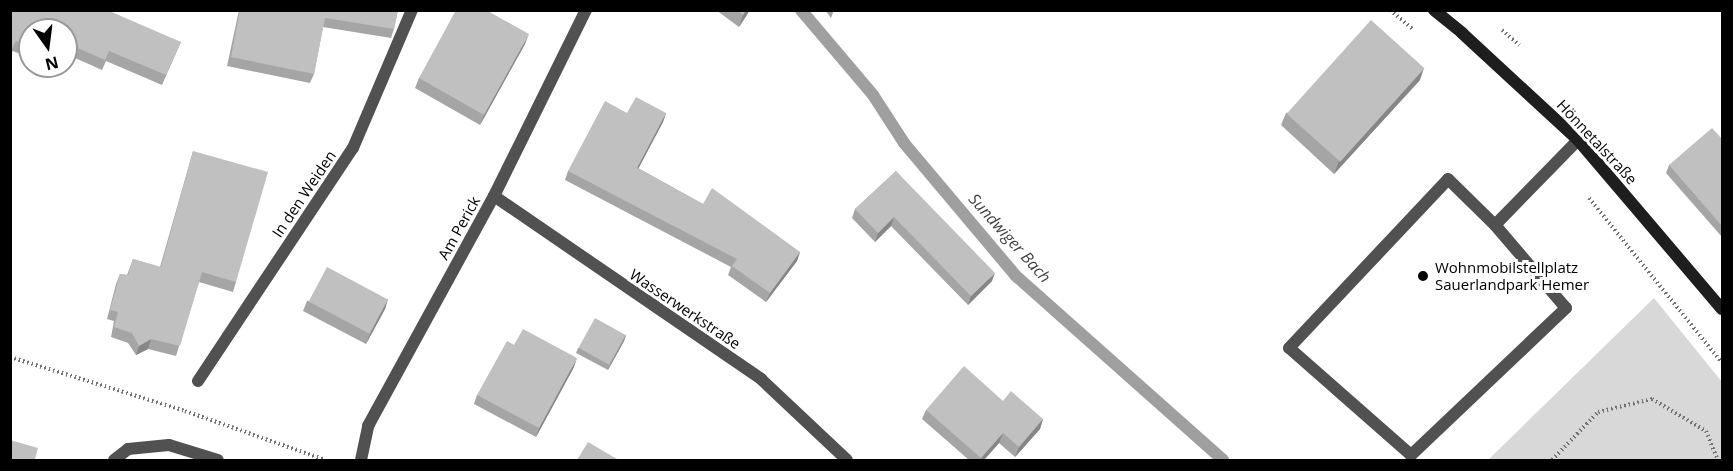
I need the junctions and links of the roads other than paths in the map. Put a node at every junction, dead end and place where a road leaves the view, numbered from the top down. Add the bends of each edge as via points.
1 (412, 10) edge
2 (586, 10) edge
3 (1434, 10) edge
4 (1578, 140) junction
5 (494, 196) junction
6 (1495, 225) junction
7 (1722, 309) edge
8 (198, 381) dead end
9 (114, 460) edge
10 (218, 460) edge
11 (361, 460) edge
12 (847, 460) edge

1 - 8 street, In den Weiden via 353,148
2 - 5 street, Am Perick
3 - 4 main road, Hönnetalstraße
4 - 6 street
4 - 7 main road, Hönnetalstraße
5 - 11 street, Am Perick via 368,426
5 - 12 street, Wasserwerkstraße via 760,379
6 - 6 street via 1448,179 1289,348 1411,455 1566,308
9 - 10 street via 128,449 169,445

